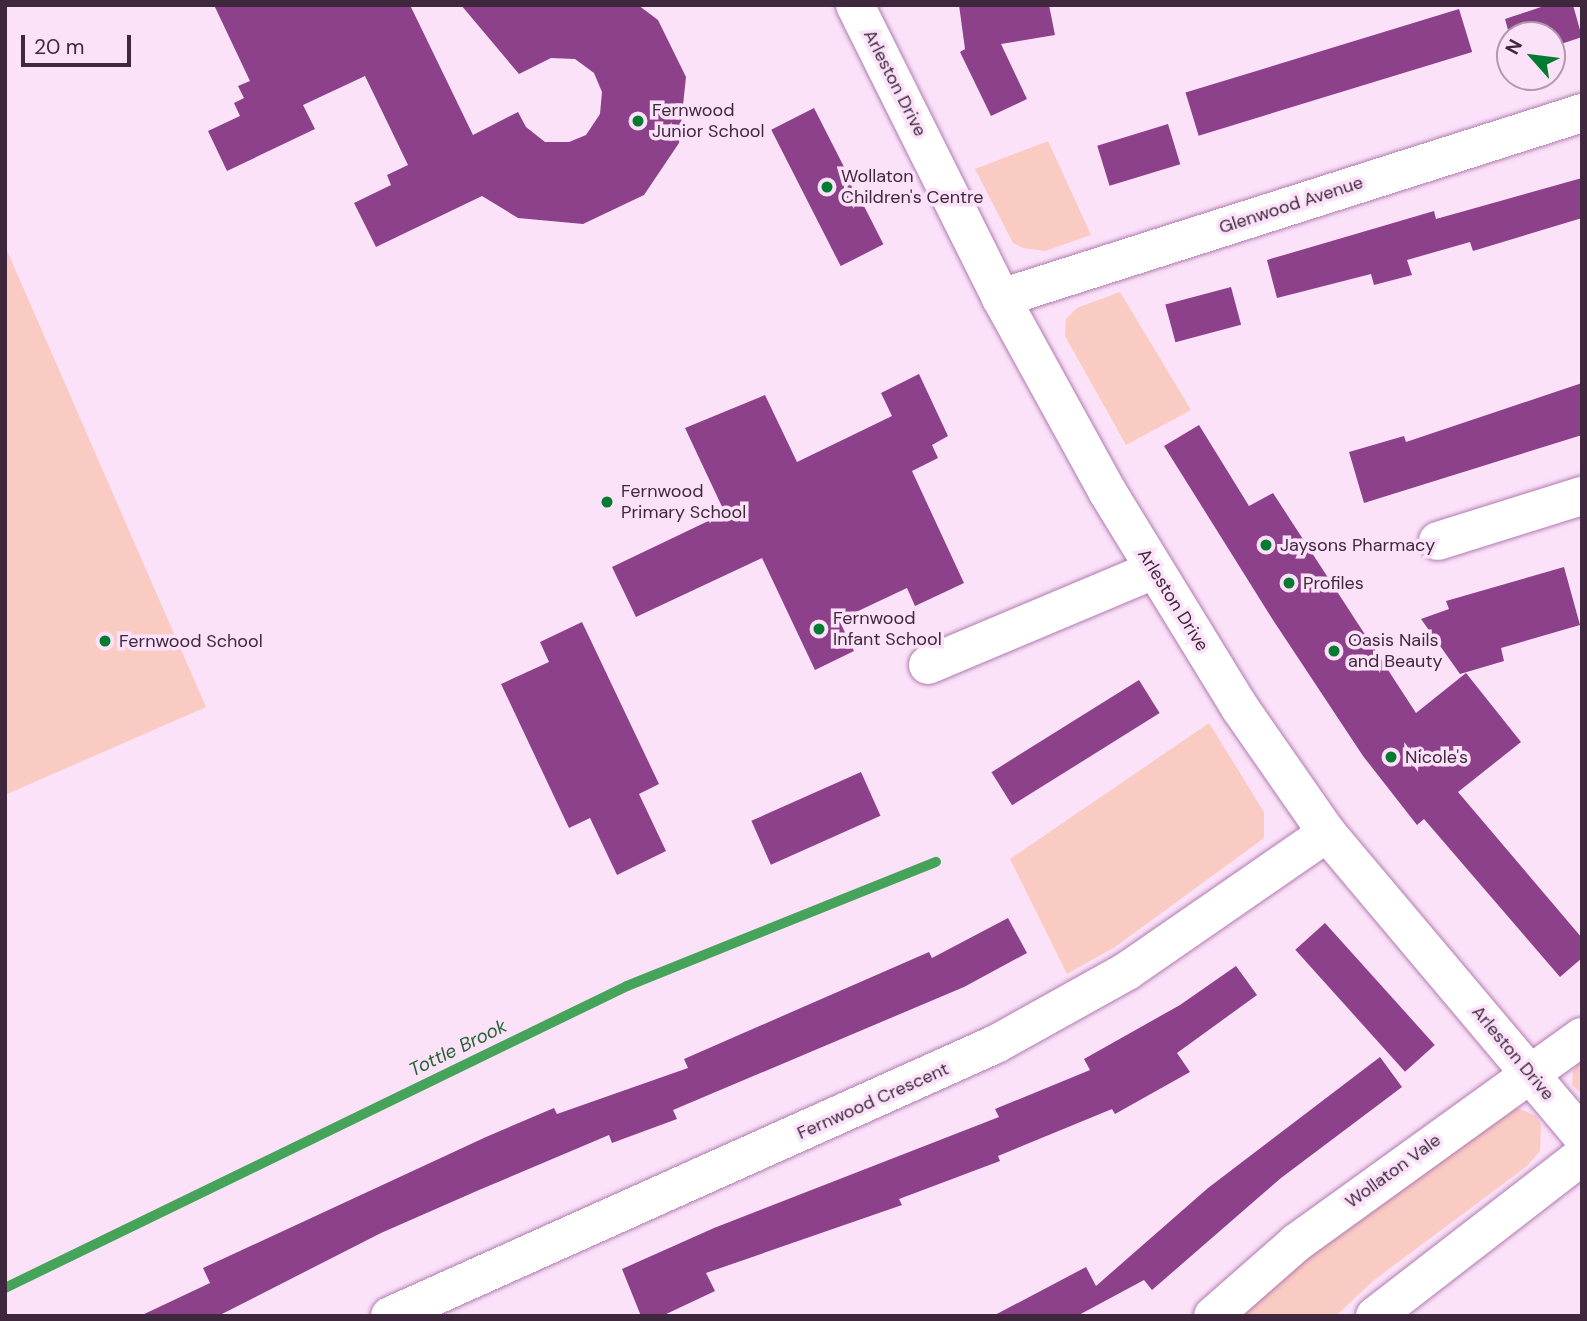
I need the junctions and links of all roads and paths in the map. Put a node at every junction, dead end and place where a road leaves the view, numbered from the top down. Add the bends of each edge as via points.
1 (855, 5) edge
2 (1582, 113) edge
3 (1001, 298) junction
4 (1582, 496) edge
5 (1438, 541) dead end
6 (1154, 570) junction
7 (928, 665) dead end
8 (1327, 832) junction
9 (1582, 1037) edge
10 (1530, 1072) junction
11 (1582, 1136) edge
12 (1582, 1156) edge
13 (390, 1316) edge
14 (1213, 1316) edge
15 (1375, 1316) edge

1 - 3 street, Arleston Drive
2 - 3 street, Glenwood Avenue
3 - 6 street, Arleston Drive
4 - 5 street
6 - 7 street
6 - 8 street, Arleston Drive via 1240,708
8 - 10 street, Arleston Drive
8 - 13 street, Fernwood Crescent via 1127,971 996,1044
9 - 10 street, Wollaton Vale
10 - 11 street, Arleston Drive
10 - 14 street, Wollaton Vale via 1296,1244
12 - 15 street via 1487,1224

